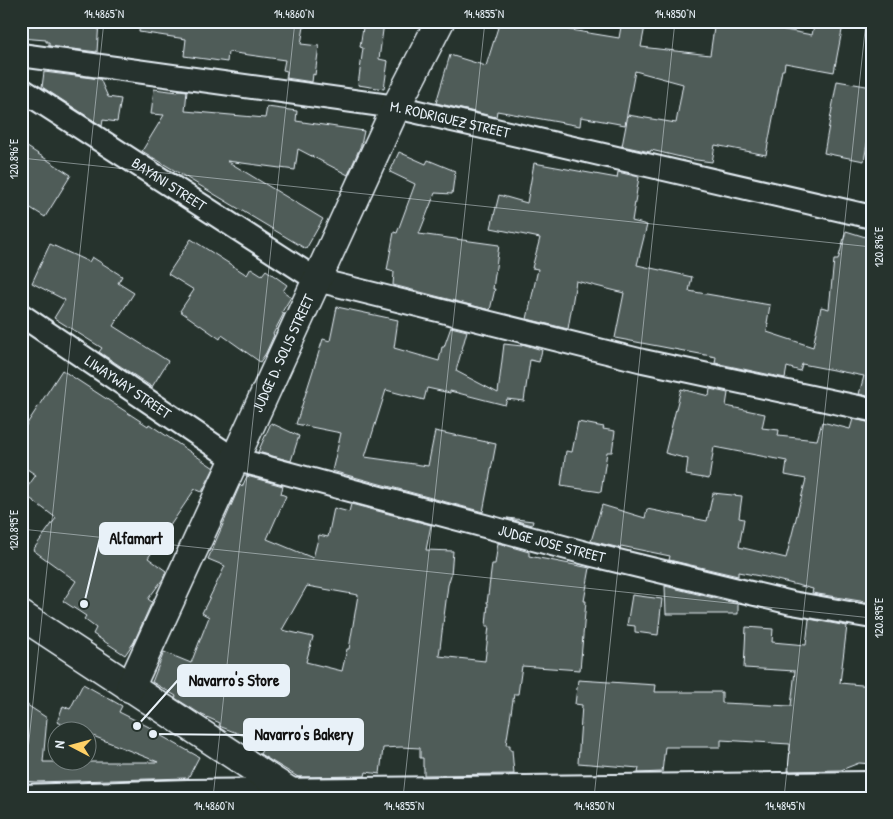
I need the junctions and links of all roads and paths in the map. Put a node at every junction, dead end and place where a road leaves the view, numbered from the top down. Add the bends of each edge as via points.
1 (440, 21) edge
2 (21, 55) edge
3 (21, 89) edge
4 (396, 107) junction
5 (872, 217) edge
6 (316, 280) junction
7 (21, 315) edge
8 (872, 410) edge
9 (234, 459) junction
10 (21, 615) edge
11 (872, 617) edge
12 (130, 688) junction
13 (872, 783) edge
14 (293, 794) edge
15 (21, 796) edge

1 - 4 street, JUDGE D. SOLIS STREET
2 - 4 street, M. RODRIGUEZ STREET
3 - 6 street, BAYANI STREET
4 - 5 street, M. RODRIGUEZ STREET
4 - 6 street, JUDGE D. SOLIS STREET
6 - 8 street, BAYANI STREET via 643,361
6 - 9 street, JUDGE D. SOLIS STREET
7 - 9 street, LIWAYWAY STREET
9 - 11 street, JUDGE JOSE STREET via 593,555 792,602
9 - 12 street, JUDGE D. SOLIS STREET
10 - 12 street
12 - 14 street
13 - 14 street
14 - 15 street

